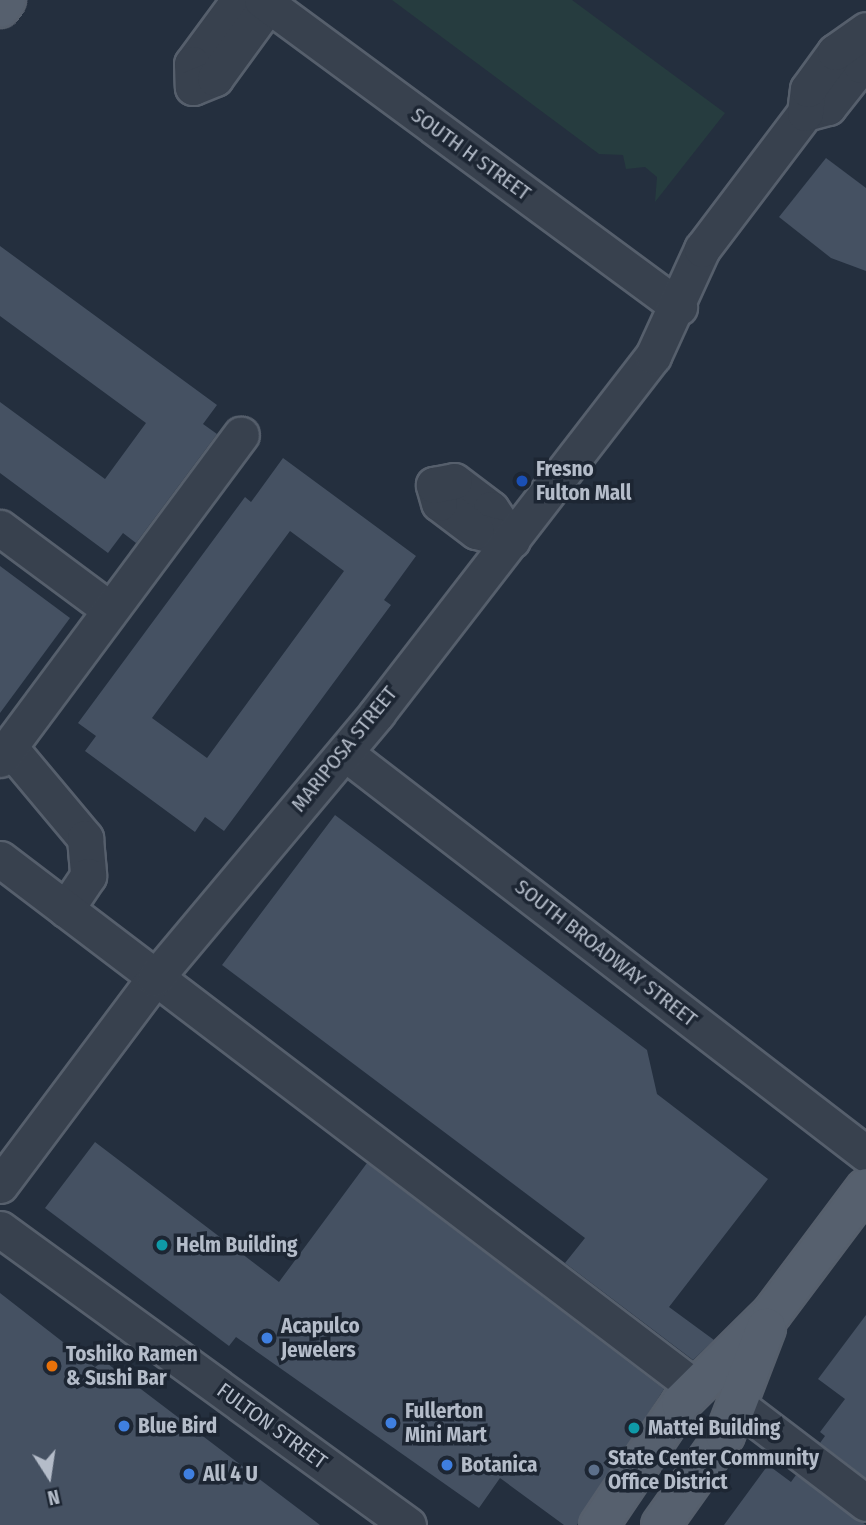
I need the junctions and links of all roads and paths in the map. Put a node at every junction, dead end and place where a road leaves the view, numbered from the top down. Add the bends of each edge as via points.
1 (6, 0) edge
2 (256, 2) edge
3 (0, 8) edge
4 (866, 30) edge
5 (866, 42) edge
6 (805, 113) junction
7 (680, 307) junction
8 (241, 435) dead end
9 (0, 528) edge
10 (109, 610) junction
11 (345, 752) junction
12 (4, 753) edge
13 (0, 859) edge
14 (66, 909) junction
15 (155, 978) junction
16 (866, 1154) edge
17 (0, 1185) edge
18 (866, 1188) edge
19 (0, 1228) edge
20 (772, 1313) junction
21 (696, 1388) junction
22 (736, 1404) junction
23 (866, 1503) edge
24 (408, 1525) edge
25 (599, 1525) edge
26 (661, 1525) edge

1 - 3 main road
2 - 7 street, SOUTH H STREET
4 - 6 street via 835,52 815,79
5 - 6 street via 861,65 828,107
6 - 7 street, MARIPOSA STREET via 702,249
7 - 11 street, MARIPOSA STREET via 653,356
8 - 10 street
9 - 10 street
10 - 12 street
11 - 15 street, MARIPOSA STREET
11 - 16 street, SOUTH BROADWAY STREET
12 - 14 street via 85,838 88,876
13 - 14 street
14 - 15 street
15 - 17 street, MARIPOSA STREET
15 - 21 street
18 - 20 main road
19 - 24 street, FULTON STREET
20 - 21 main road
20 - 22 main road
21 - 25 main road
22 - 23 street
22 - 26 main road via 725,1435

